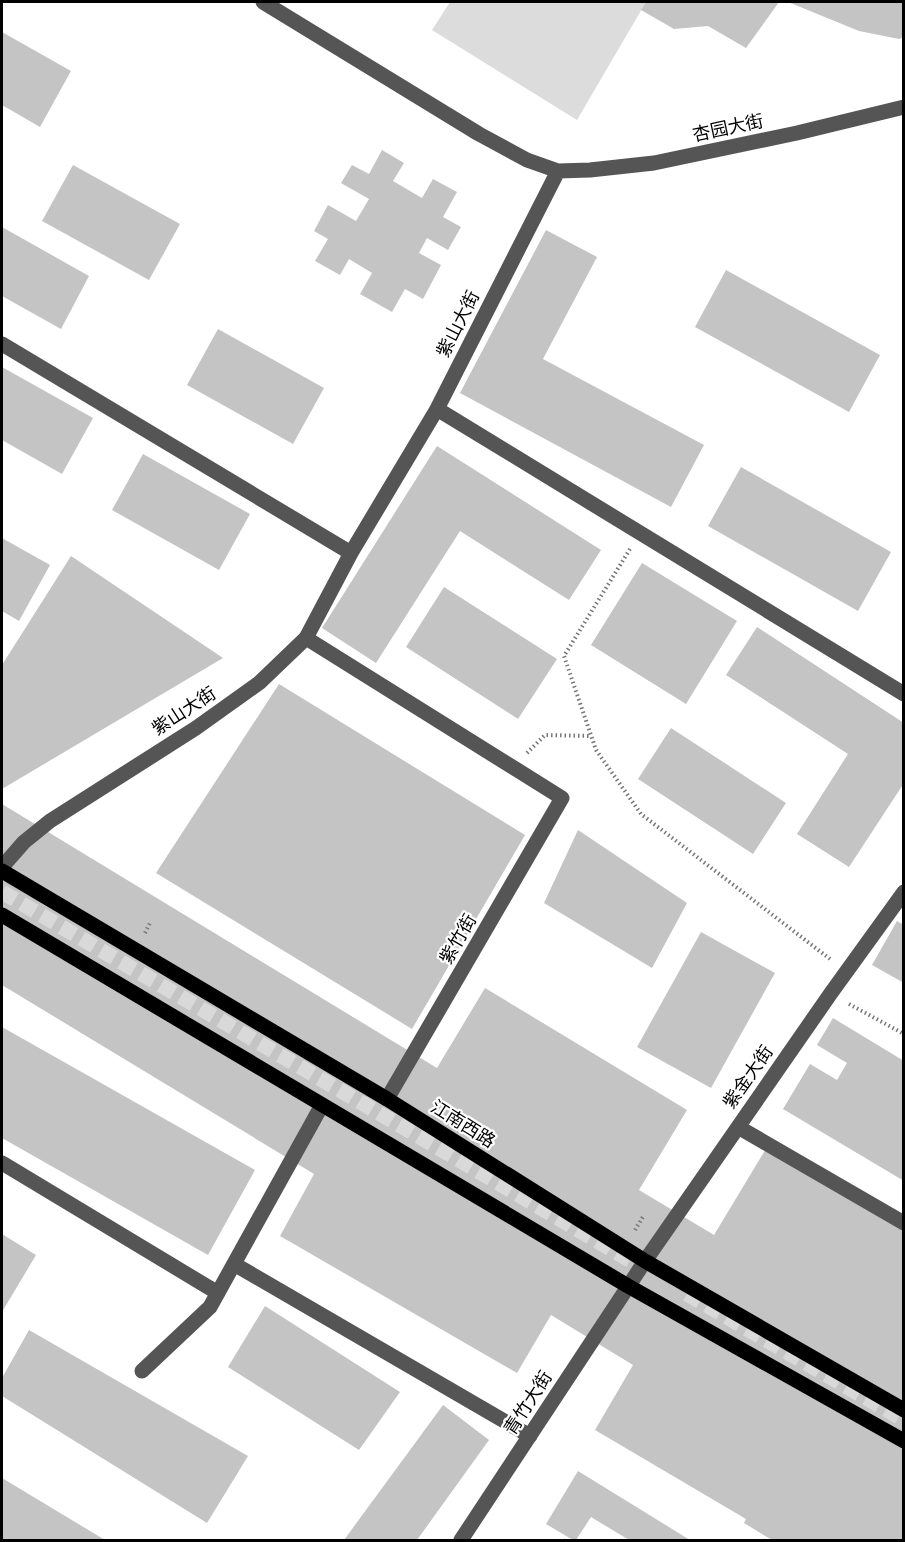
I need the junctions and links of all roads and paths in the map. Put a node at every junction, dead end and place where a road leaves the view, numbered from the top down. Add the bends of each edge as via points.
1 (264, 2) edge
2 (903, 107) edge
3 (558, 171) junction
4 (2, 344) edge
5 (437, 409) junction
6 (640, 533) junction
7 (351, 553) junction
8 (306, 638) junction
9 (903, 694) edge
10 (591, 736) junction
11 (513, 767) junction
12 (2, 869) edge
13 (903, 892) edge
14 (2, 915) edge
15 (847, 972) junction
16 (831, 993) junction
17 (903, 1034) edge
18 (387, 1099) junction
19 (322, 1105) junction
20 (738, 1127) junction
21 (2, 1163) edge
22 (903, 1223) edge
23 (645, 1261) junction
24 (234, 1264) junction
25 (628, 1286) junction
26 (218, 1293) junction
27 (142, 1371) dead end
28 (903, 1410) edge
29 (530, 1436) junction
30 (903, 1442) edge
31 (461, 1540) edge

1 - 3 street via 479,134 527,160
2 - 3 street, 杏园大街 via 654,163
3 - 5 street, 紫山大街
4 - 7 street
5 - 6 street
5 - 7 street, 紫山大街
6 - 9 street
6 - 10 path via 564,656
7 - 8 street, 紫山大街
8 - 11 street
8 - 12 street, 紫山大街 via 259,683 50,821 24,842
10 - 11 path via 545,735
10 - 15 path via 596,750 641,814
11 - 18 street, 紫竹街 via 562,798
12 - 18 main road, 江南西路
13 - 15 street, 紫金大街
14 - 19 main road
15 - 16 street, 紫金大街
16 - 17 path
16 - 20 street, 紫金大街
18 - 23 main road, 江南西路
19 - 24 street
19 - 25 main road
20 - 22 street
20 - 23 street, 紫金大街
21 - 26 street
23 - 25 street, 紫金大街
23 - 28 main road, 江南西路
24 - 26 street
24 - 29 street
25 - 29 street, 青竹大街
25 - 30 main road
26 - 27 street via 210,1307
29 - 31 street, 青竹大街

